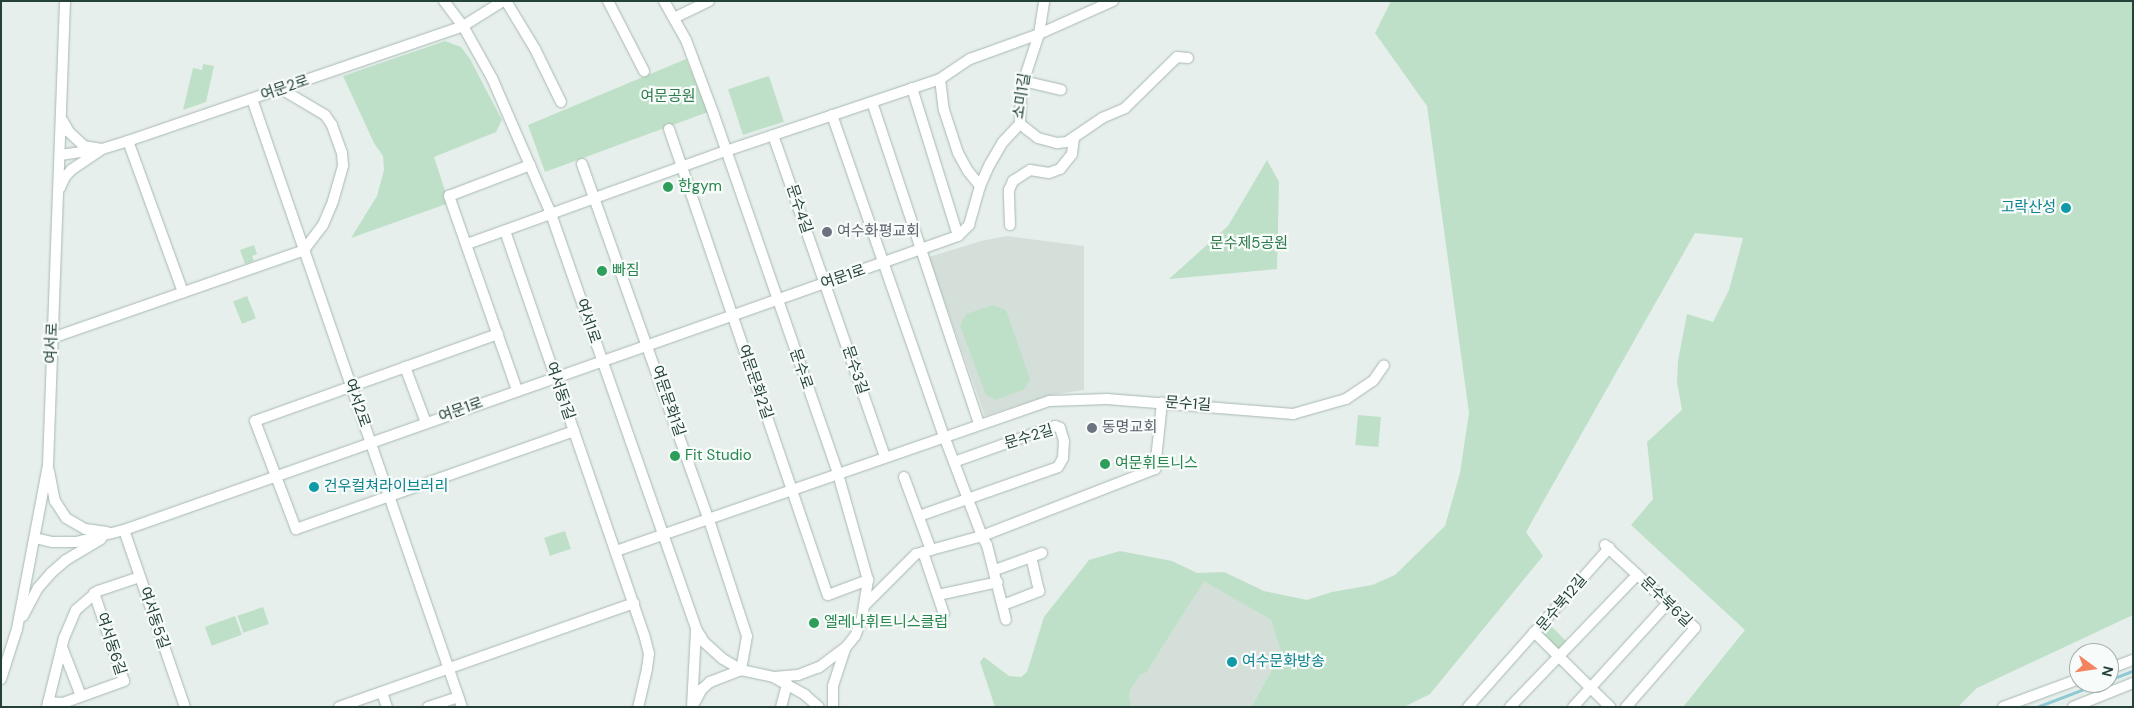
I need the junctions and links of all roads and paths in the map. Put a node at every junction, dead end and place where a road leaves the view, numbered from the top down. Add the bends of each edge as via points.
1 (65, 1) edge
2 (444, 1) edge
3 (505, 1) edge
4 (608, 1) edge
5 (664, 1) edge
6 (709, 1) edge
7 (1044, 1) edge
8 (1108, 2) edge
9 (674, 18) junction
10 (463, 26) junction
11 (1038, 34) junction
12 (1188, 58) dead end
13 (644, 71) dead end
14 (940, 79) junction
15 (1023, 81) junction
16 (912, 88) junction
17 (281, 89) junction
18 (1061, 90) dead end
19 (252, 99) junction
20 (561, 102) dead end
21 (872, 102) junction
22 (62, 115) junction
23 (832, 115) junction
24 (1020, 124) junction
25 (669, 129) dead end
26 (773, 135) junction
27 (1074, 138) junction
28 (128, 141) junction
29 (102, 150) junction
30 (726, 151) junction
31 (60, 156) junction
32 (582, 164) dead end
33 (530, 165) junction
34 (682, 167) junction
35 (980, 186) junction
36 (57, 193) junction
37 (595, 198) junction
38 (551, 214) junction
39 (1010, 225) dead end
40 (505, 230) junction
41 (958, 236) junction
42 (467, 244) junction
43 (304, 250) junction
44 (922, 250) junction
45 (884, 263) junction
46 (825, 283) junction
47 (183, 292) junction
48 (777, 299) junction
49 (732, 314) junction
50 (498, 334) junction
51 (52, 338) junction
52 (648, 345) junction
53 (602, 361) junction
54 (1384, 365) dead end
55 (405, 367) junction
56 (556, 377) junction
57 (351, 386) junction
58 (517, 390) junction
59 (1162, 402) junction
60 (426, 423) junction
61 (979, 423) junction
62 (574, 431) junction
63 (944, 436) junction
64 (370, 442) junction
65 (885, 457) junction
66 (954, 462) junction
67 (48, 465) junction
68 (838, 474) junction
69 (276, 475) junction
70 (904, 477) dead end
71 (792, 490) junction
72 (389, 496) junction
73 (968, 499) junction
74 (919, 516) junction
75 (709, 520) junction
76 (124, 530) junction
77 (111, 533) junction
78 (663, 535) junction
79 (982, 536) junction
80 (35, 538) junction
81 (1607, 547) joint
82 (616, 551) junction
83 (927, 551) junction
84 (994, 570) junction
85 (1638, 575) junction
86 (140, 577) junction
87 (868, 580) junction
88 (998, 582) junction
89 (94, 594) junction
90 (938, 595) junction
91 (634, 603) junction
92 (1668, 603) junction
93 (865, 605) junction
94 (1003, 605) junction
95 (944, 614) dead end
96 (1006, 620) dead end
97 (17, 629) junction
98 (696, 629) junction
99 (1534, 632) junction
100 (62, 646) junction
101 (846, 647) junction
102 (1558, 656) junction
103 (2133, 660) edge
104 (2119, 665) edge
105 (448, 668) junction
106 (740, 670) junction
107 (773, 677) junction
108 (1, 679) edge
109 (2069, 683) edge
110 (2133, 683) edge
111 (786, 684) junction
112 (1590, 688) junction
113 (382, 692) junction
114 (82, 696) junction
115 (458, 696) junction
116 (48, 704) edge
117 (185, 707) edge
118 (338, 707) edge
119 (387, 707) edge
120 (428, 707) edge
121 (462, 707) edge
122 (638, 707) edge
123 (692, 707) edge
124 (780, 707) edge
125 (819, 707) edge
126 (833, 707) edge
127 (1468, 707) edge
128 (1510, 707) edge
129 (1573, 707) edge
130 (1610, 707) edge
131 (1626, 707) edge
132 (2003, 707) edge
133 (2073, 707) edge

1 - 22 street, 여서로
2 - 10 street, 여서1로
3 - 10 street, 여문2로
3 - 20 street via 535,49
4 - 13 street
5 - 9 street, 문수로
6 - 9 street
7 - 11 street, 소미1길
8 - 11 street
9 - 30 street, 문수로 via 697,67
10 - 17 street, 여문2로
10 - 33 street, 여서1로 via 505,103
11 - 14 street via 970,59
11 - 15 street, 소미1길
12 - 27 street via 1177,57 1125,108 1102,118
14 - 16 street
14 - 35 street via 944,110 958,153
15 - 18 street
15 - 24 street, 소미1길
16 - 21 street
16 - 41 street
17 - 19 street, 여문2로
17 - 43 street via 325,115 342,153 343,165 333,202 323,225
19 - 28 street, 여문2로
19 - 43 street, 여서2로
21 - 23 street
21 - 44 street
22 - 29 street via 64,125 84,146
22 - 31 street, 여서로
23 - 26 street
23 - 45 street, 여문1로
24 - 27 street via 1037,137 1049,141 1065,142
24 - 35 street, 소미1길 via 1000,147
25 - 34 street, 여문문화2길
26 - 30 street
26 - 46 street, 문수4길
27 - 39 street via 1072,154 1060,169 1049,173 1030,170 1013,181
28 - 29 street, 여문2로
28 - 47 street
29 - 31 street, 여문2로
29 - 36 street via 71,170
30 - 34 street
30 - 48 street, 문수로
31 - 36 street, 여서로
32 - 37 street, 여문문화1길
33 - 38 street, 여서1로
33 - 42 street via 449,196
34 - 37 street
34 - 49 street, 여문문화2길
35 - 41 street, 소미1길 via 969,225
36 - 51 street, 여서로
37 - 38 street
37 - 52 street, 여문문화1길
38 - 40 street
38 - 53 street, 여서1로
40 - 42 street
40 - 56 street, 여서동1길
41 - 44 street, 여문1로
42 - 50 street
43 - 47 street
43 - 57 street, 여서2로
44 - 45 street, 여문1로
44 - 61 street
45 - 46 street, 여문1로
45 - 63 street
46 - 48 street, 여문1로
46 - 65 street, 문수3길
47 - 51 street
48 - 49 street, 여문1로
48 - 68 street, 문수로
49 - 52 street, 여문1로
49 - 71 street, 여문문화2길
50 - 55 street
50 - 58 street
51 - 67 street, 여서로
52 - 53 street, 여문1로
52 - 75 street, 여문문화1길
53 - 56 street, 여문1로
53 - 78 street, 여서1로
54 - 59 street, 문수1길 via 1372,381 1346,399 1292,414
55 - 57 street
55 - 60 street
56 - 58 street, 여문1로
56 - 62 street, 여서동1길
57 - 64 street, 여서2로
57 - 69 street via 255,421
58 - 60 street, 여문1로
59 - 61 street, 문수1길 via 1056,400
59 - 79 street via 1156,469
60 - 64 street, 여문1로
61 - 63 street, 문수1길
62 - 72 street
62 - 82 street, 여서동1길
63 - 65 street, 문수1길
63 - 66 street
64 - 69 street, 여문1로
64 - 72 street, 여서2로
65 - 68 street, 문수1길
66 - 73 street
66 - 73 street, 문수2길 via 1055,426 1061,429 1064,452 1058,467
67 - 77 street via 56,501 66,518 85,528
67 - 80 street, 여서로
68 - 71 street, 문수1길
68 - 87 street, 문수로
69 - 72 street via 296,529
69 - 76 street, 여문1로
70 - 74 street
71 - 75 street, 문수1길
71 - 87 street, 여문문화2길 via 828,595
72 - 105 street, 여서2로
73 - 74 street, 문수2길
73 - 79 street
74 - 83 street
75 - 78 street, 문수1길
75 - 106 street, 여문문화1길 via 747,636
76 - 77 street, 여문1로
76 - 86 street, 여서동5길
77 - 80 street, 여문1로 via 76,542
77 - 97 street via 51,573 38,588
78 - 82 street
78 - 98 street, 여서1로
79 - 83 street
79 - 84 street via 987,542
80 - 97 street, 여서로
81 - 85 street, 문수북6길
81 - 99 street, 문수북12길
82 - 91 street, 여서동1길
83 - 90 street
83 - 93 street via 916,554
84 - 88 street
84 - 94 street via 1037,555 1038,591
85 - 92 street, 문수북6길
85 - 102 street
86 - 89 street, 여서동6길
86 - 117 street, 여서동5길
87 - 93 street, 문수로
88 - 90 street
88 - 94 street
89 - 100 street, 여서동6길 via 76,610
89 - 114 street, 여서동6길 via 124,681
90 - 95 street
91 - 105 street
91 - 122 street, 여서동1길 via 649,654
92 - 112 street
92 - 131 street, 문수북6길 via 1695,628
93 - 101 street, 문수로 via 855,636
94 - 96 street
97 - 108 street, 여서로
98 - 106 street, 여서1로 via 712,650
98 - 123 street
99 - 102 street, 문수북12길
99 - 127 street
100 - 114 street
100 - 116 street, 여서동6길
101 - 107 street, 문수로 via 829,662 814,669 794,676
101 - 126 street via 833,686
102 - 112 street, 문수북12길
102 - 128 street
103 - 104 street
105 - 113 street
105 - 115 street, 여서2로
106 - 107 street
106 - 123 street via 710,682
107 - 111 street
109 - 132 street
110 - 133 street
111 - 124 street
111 - 125 street
112 - 129 street
112 - 130 street, 문수북12길
113 - 118 street
113 - 119 street
114 - 116 street, 여서동6길
115 - 120 street
115 - 121 street, 여서2로

